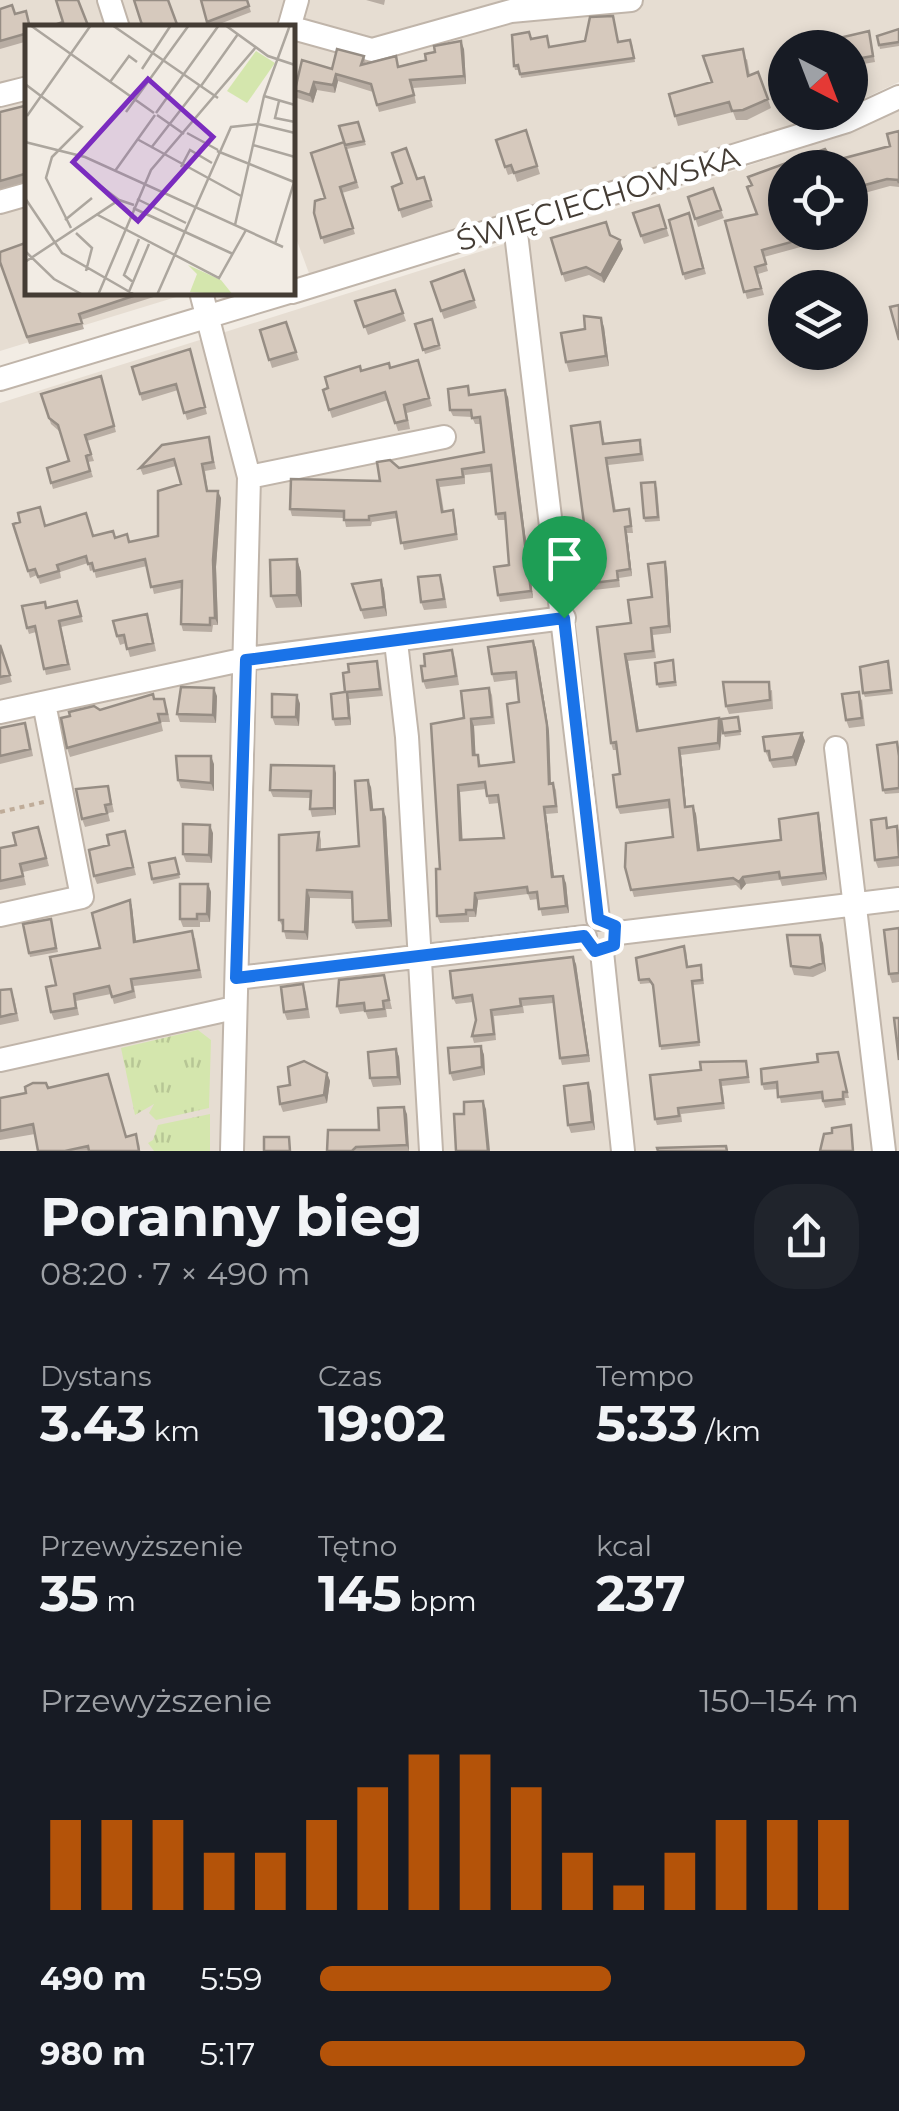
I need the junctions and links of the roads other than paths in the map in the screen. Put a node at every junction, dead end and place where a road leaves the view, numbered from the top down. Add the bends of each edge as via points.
1 (109, 0) edge
2 (297, 0) edge
3 (631, 0) edge
4 (117, 25) edge
5 (290, 25) edge
6 (295, 29) edge
7 (25, 89) edge
8 (0, 95) edge
9 (899, 97) edge
10 (25, 195) edge
11 (0, 202) edge
12 (515, 225) junction
13 (295, 291) edge
14 (202, 295) edge
15 (281, 295) edge
16 (210, 316) junction
17 (0, 379) edge
18 (444, 437) dead end
19 (249, 477) junction
20 (564, 618) junction
21 (396, 642) junction
22 (246, 660) junction
23 (44, 703) junction
24 (0, 712) edge
25 (836, 748) dead end
26 (899, 900) edge
27 (854, 905) junction
28 (0, 915) edge
29 (595, 936) junction
30 (419, 955) junction
31 (236, 978) junction
32 (234, 1008) junction
33 (0, 1060) edge
34 (232, 1151) edge
35 (432, 1151) edge
36 (623, 1151) edge
37 (884, 1151) edge

1 - 4 street
2 - 5 street
3 - 6 street via 510,10 372,50
7 - 8 street
9 - 12 street, ŚWIĘCIECHOWSKA via 847,122
10 - 11 street
12 - 13 street, ŚWIĘCIECHOWSKA
12 - 20 street
14 - 16 street
15 - 16 street, ŚWIĘCIECHOWSKA
16 - 17 street, ŚWIĘCIECHOWSKA
16 - 19 street
18 - 19 street
19 - 22 street
20 - 21 street
20 - 29 street
21 - 22 street
21 - 30 street
22 - 23 street
22 - 31 street
23 - 24 street
23 - 28 street via 82,897
25 - 27 street
26 - 27 street
27 - 29 street via 618,933 614,945
27 - 37 street
29 - 30 street
29 - 36 street
30 - 31 street
30 - 35 street
31 - 32 street
32 - 33 street
32 - 34 street

